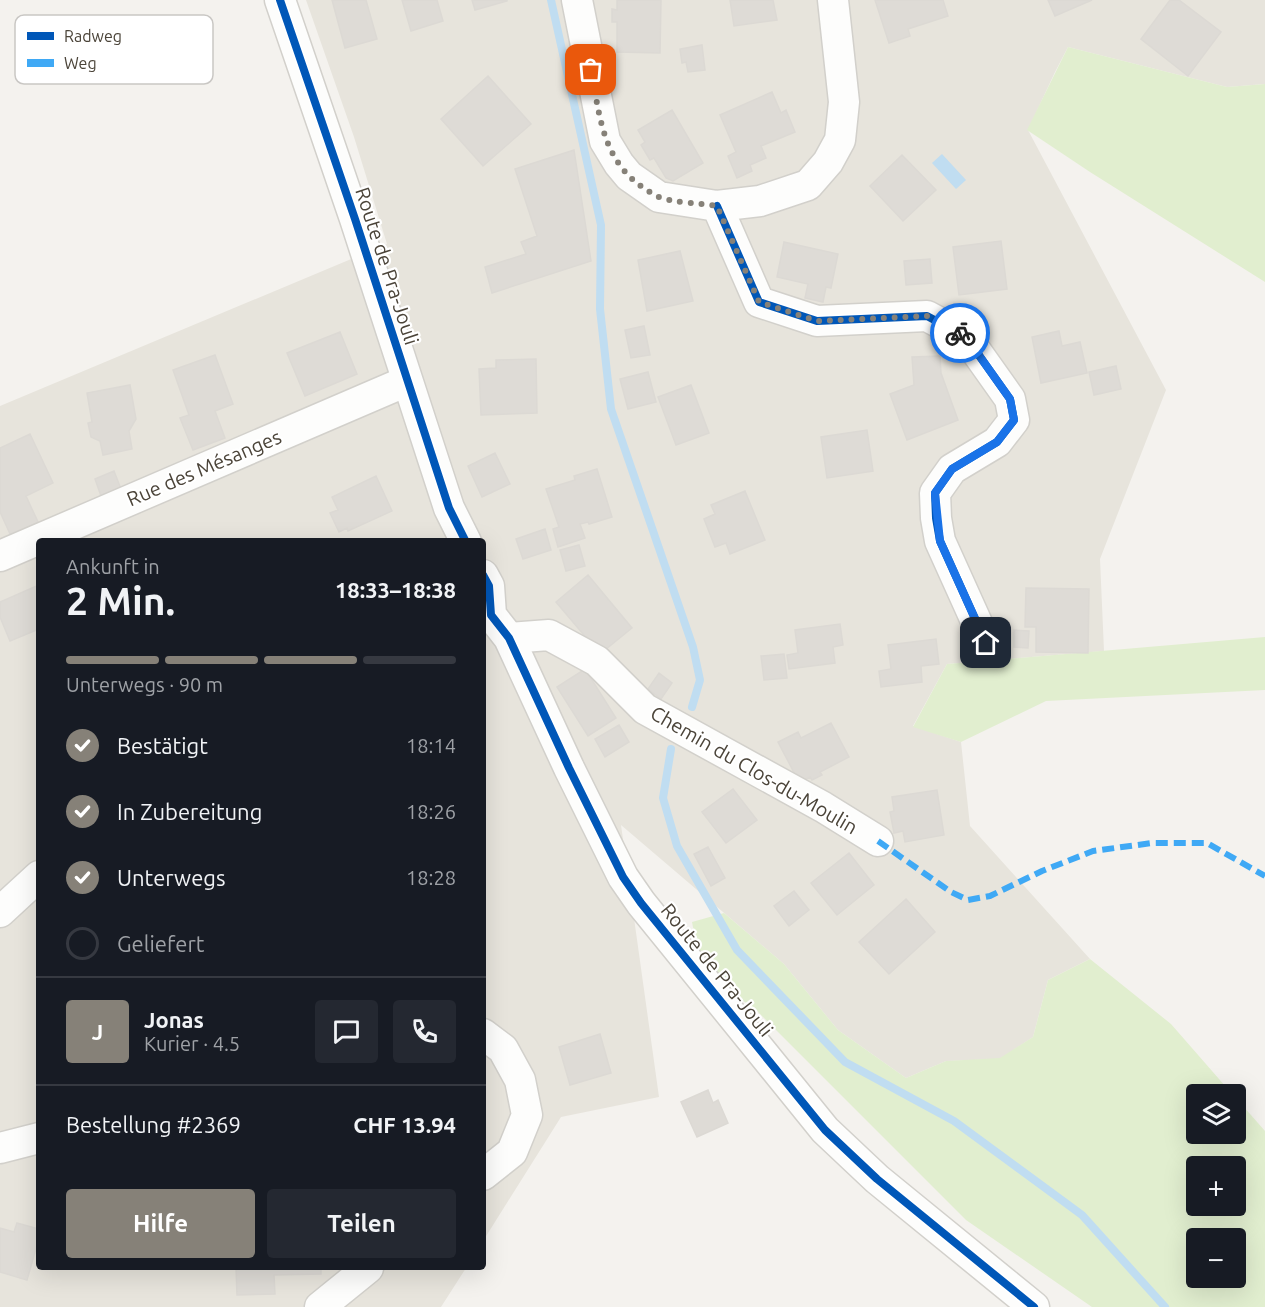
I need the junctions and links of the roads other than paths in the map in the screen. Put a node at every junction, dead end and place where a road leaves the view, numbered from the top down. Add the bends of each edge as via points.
1 (280, 0) edge
2 (577, 0) edge
3 (833, 0) edge
4 (717, 206) junction
5 (407, 381) junction
6 (42, 538) edge
7 (464, 538) edge
8 (36, 541) edge
9 (0, 556) edge
10 (486, 580) edge
11 (494, 625) edge
12 (986, 643) dead end
13 (878, 841) dead end
14 (36, 879) edge
15 (0, 912) edge
16 (486, 1036) edge
17 (36, 1139) edge
18 (0, 1148) edge
19 (486, 1173) edge
20 (366, 1270) edge
21 (320, 1307) edge
22 (1034, 1307) edge

1 - 5 street, Route de Pra-Jouli
2 - 4 street via 604,141 619,164 658,197
3 - 4 street via 844,102 840,140 828,162 808,185 760,201
4 - 12 street via 759,302 817,321 927,316 966,337 1010,399 1014,420 997,442 952,469 935,493 940,541
5 - 6 street, Rue des Mésanges
5 - 7 street, Route de Pra-Jouli via 449,508
8 - 9 street, Rue des Mésanges
10 - 11 street, Route de Pra-Jouli
11 - 13 street, Chemin du Clos-du-Moulin via 549,635 597,661 645,710
11 - 22 street, Route de Pra-Jouli via 623,877 641,903 825,1130 877,1179
14 - 15 street
16 - 19 street via 502,1049 520,1080 527,1115 512,1152
17 - 18 street
20 - 21 street

